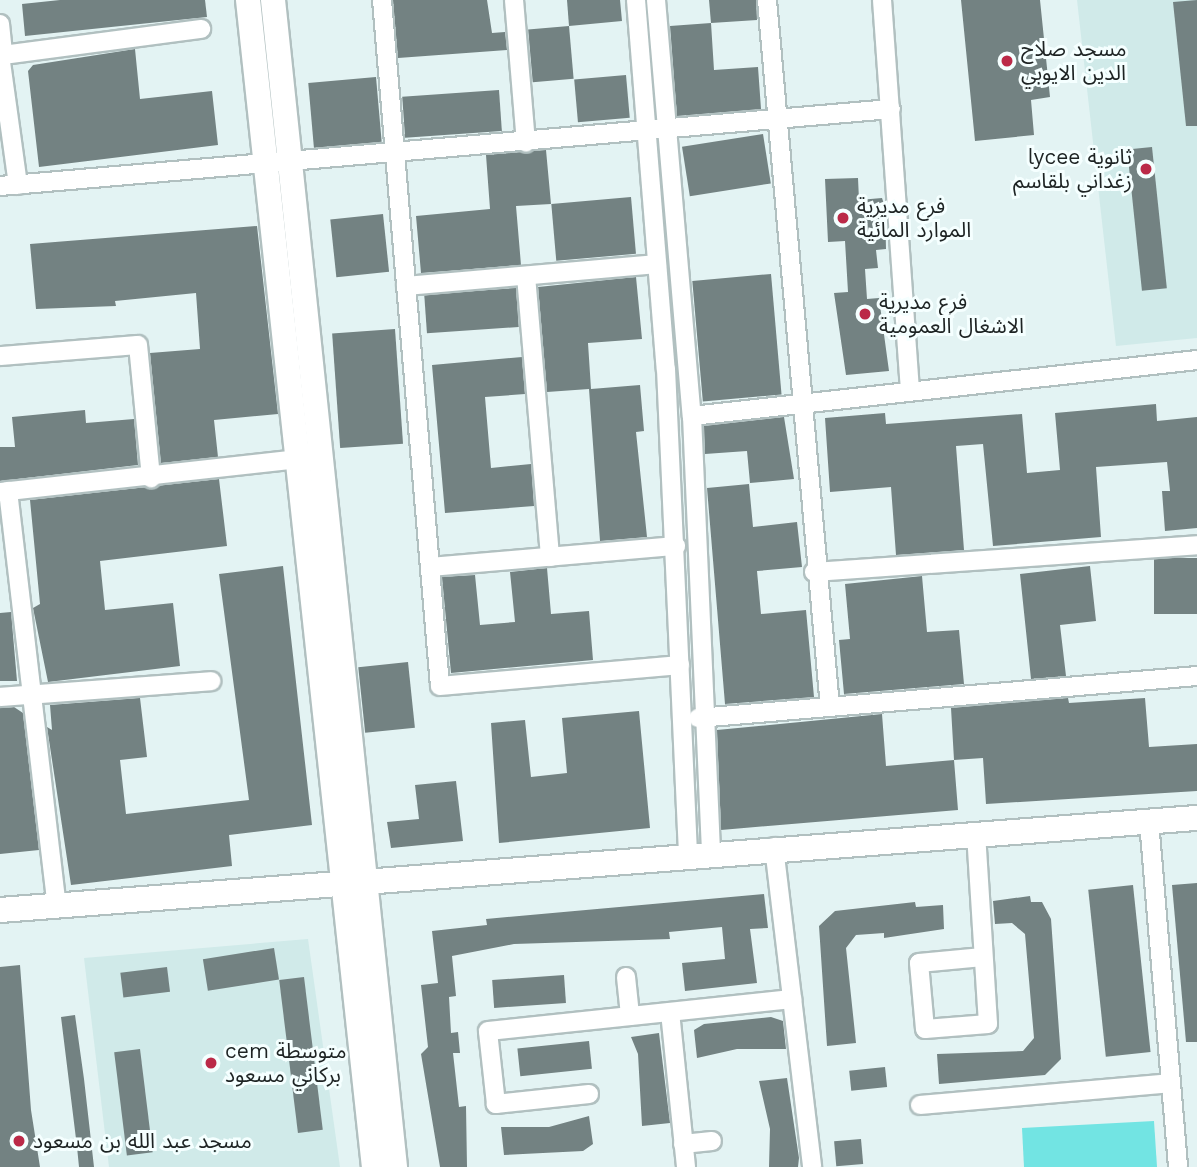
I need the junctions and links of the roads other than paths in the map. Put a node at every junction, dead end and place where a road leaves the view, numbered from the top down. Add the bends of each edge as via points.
1 (248, 0) edge
2 (272, 0) edge
3 (382, 0) edge
4 (514, 0) edge
5 (636, 0) edge
6 (656, 0) edge
7 (767, 0) edge
8 (882, 0) edge
9 (0, 24) edge
10 (201, 29) dead end
11 (2, 55) edge
12 (891, 108) junction
13 (777, 122) junction
14 (667, 130) junction
15 (645, 132) junction
16 (526, 142) junction
17 (395, 153) junction
18 (288, 157) junction
19 (264, 160) junction
20 (9, 186) edge
21 (657, 264) junction
22 (526, 276) junction
23 (406, 286) junction
24 (0, 356) edge
25 (1197, 360) edge
26 (910, 391) junction
27 (800, 408) junction
28 (692, 416) junction
29 (319, 457) junction
30 (293, 459) junction
31 (151, 478) junction
32 (4, 492) edge
33 (1197, 545) edge
34 (676, 546) junction
35 (550, 557) junction
36 (430, 567) junction
37 (814, 572) junction
38 (680, 665) junction
39 (1197, 676) edge
40 (211, 681) dead end
41 (31, 694) junction
42 (0, 696) edge
43 (830, 707) junction
44 (708, 718) junction
45 (683, 719) junction
46 (1197, 818) edge
47 (1149, 821) junction
48 (976, 833) junction
49 (774, 847) junction
50 (699, 856) junction
51 (353, 880) junction
52 (57, 905) junction
53 (0, 910) edge
54 (983, 957) junction
55 (626, 977) dead end
56 (792, 999) junction
57 (670, 1012) junction
58 (630, 1016) junction
59 (1169, 1083) junction
60 (589, 1094) dead end
61 (920, 1105) dead end
62 (712, 1141) dead end
63 (684, 1143) junction
64 (374, 1167) edge
65 (395, 1167) edge
66 (686, 1167) edge
67 (812, 1167) edge
68 (1178, 1167) edge

1 - 19 main road
2 - 18 main road
3 - 17 street
4 - 16 street
5 - 15 street
6 - 14 street
7 - 13 street
8 - 12 street
9 - 11 street
10 - 11 street
11 - 20 street
12 - 13 street
12 - 26 street
13 - 14 street
13 - 27 street
14 - 15 street
14 - 28 street
15 - 16 street
15 - 21 street
16 - 17 street
17 - 18 street
17 - 23 street
18 - 19 street
18 - 29 main road
19 - 20 street
19 - 30 main road
21 - 22 street
21 - 34 street
22 - 23 street
22 - 35 street
23 - 36 street
24 - 31 street via 138,345
25 - 26 street
26 - 27 street
27 - 28 street
27 - 37 street
28 - 44 street
29 - 30 street
29 - 51 main road
30 - 31 street
30 - 51 main road
31 - 32 street
32 - 41 street
33 - 37 street
34 - 35 street
34 - 38 street
35 - 36 street
36 - 38 street via 440,686
37 - 43 street
38 - 45 street
39 - 43 street
40 - 41 street
41 - 42 street
41 - 52 street
43 - 44 street
44 - 45 street
44 - 50 street
45 - 50 street
46 - 47 main road
47 - 48 main road
47 - 59 street
48 - 49 main road
48 - 54 street
49 - 50 main road
49 - 56 street
50 - 51 main road
51 - 52 main road
51 - 64 main road
51 - 65 main road
52 - 53 main road
54 - 54 street via 988,1024 925,1029 919,963
55 - 58 street
56 - 57 street
56 - 67 street
57 - 58 street
57 - 63 street
58 - 60 street via 488,1031 496,1104
59 - 61 street
59 - 68 street
62 - 63 street
63 - 66 street

